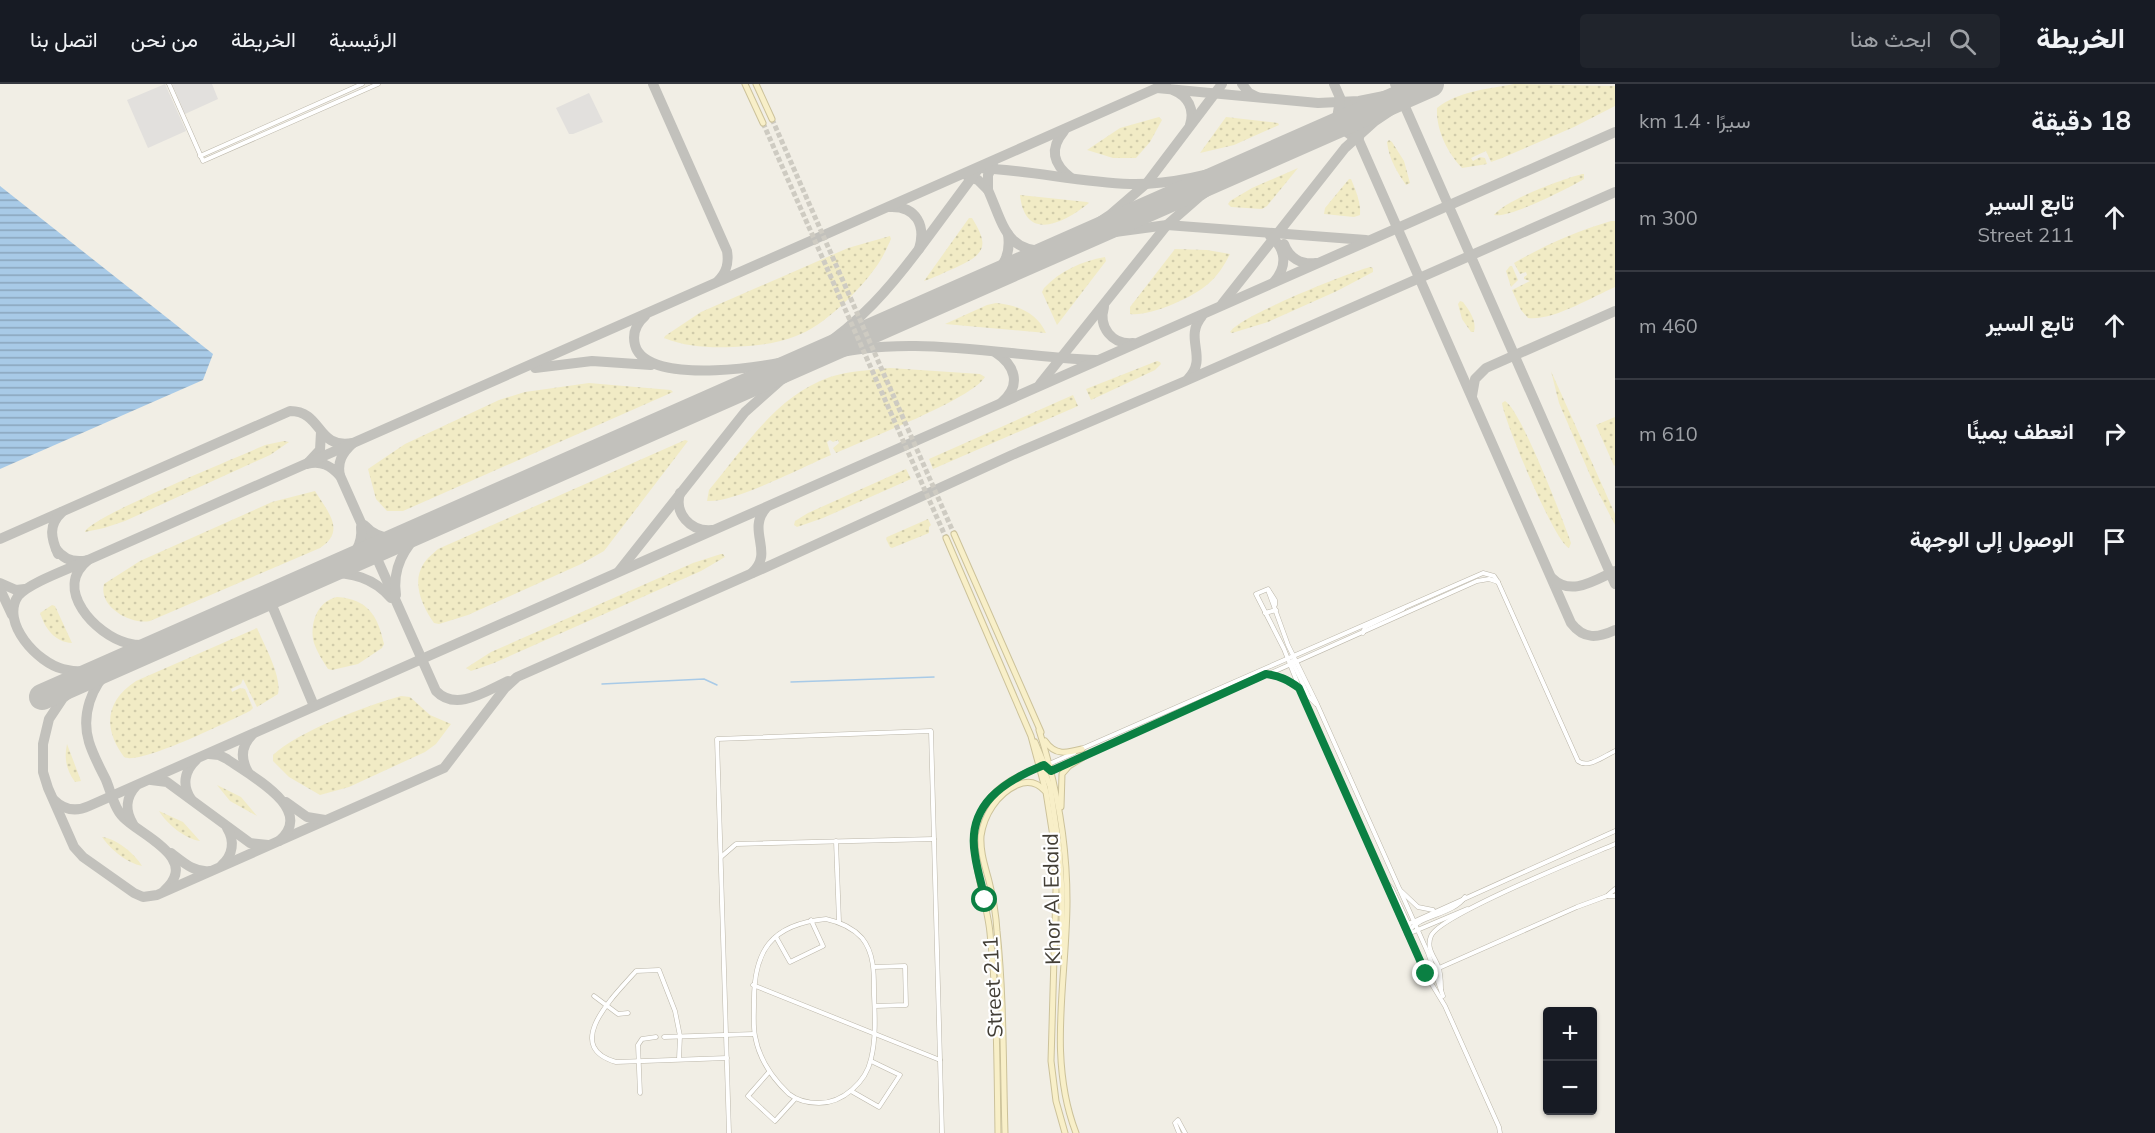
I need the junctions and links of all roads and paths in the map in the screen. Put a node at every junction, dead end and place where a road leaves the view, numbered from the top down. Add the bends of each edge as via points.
1 (169, 84) edge
2 (362, 84) edge
3 (378, 84) edge
4 (745, 84) edge
5 (756, 84) edge
6 (772, 119) tunnel mouth
7 (763, 123) tunnel mouth
8 (200, 156) junction
9 (954, 534) tunnel mouth
10 (946, 538) tunnel mouth
11 (1497, 580) junction
12 (1276, 607) junction
13 (1405, 607) junction
14 (1265, 613) junction
15 (1364, 633) junction
16 (1295, 655) junction
17 (1287, 659) junction
18 (1293, 663) junction
19 (1266, 674) junction
20 (1299, 688) junction
21 (1040, 730) junction
22 (1082, 749) junction
23 (1615, 751) edge
24 (1085, 756) junction
25 (1044, 765) junction
26 (1051, 771) junction
27 (1046, 792) junction
28 (1060, 814) junction
29 (1615, 831) edge
30 (934, 839) junction
31 (836, 841) junction
32 (1615, 843) edge
33 (721, 857) junction
34 (1399, 890) junction
35 (1615, 890) edge
36 (1466, 896) junction
37 (1607, 896) junction
38 (1615, 896) edge
39 (1437, 909) junction
40 (1470, 909) junction
41 (811, 921) junction
42 (839, 922) junction
43 (1411, 925) junction
44 (1407, 934) junction
45 (776, 937) junction
46 (1063, 961) junction
47 (873, 967) junction
48 (1439, 968) junction
49 (753, 985) junction
50 (1441, 992) junction
51 (594, 996) dead end
52 (607, 1006) junction
53 (874, 1006) junction
54 (1445, 1006) junction
55 (628, 1013) dead end
56 (754, 1034) junction
57 (874, 1034) junction
58 (726, 1035) junction
59 (680, 1036) junction
60 (656, 1037) dead end
61 (664, 1037) dead end
62 (727, 1058) junction
63 (679, 1059) junction
64 (639, 1060) junction
65 (940, 1060) junction
66 (871, 1061) junction
67 (769, 1072) junction
68 (851, 1091) junction
69 (640, 1093) dead end
70 (795, 1099) junction
71 (729, 1133) edge
72 (942, 1133) edge
73 (998, 1133) edge
74 (1005, 1133) edge
75 (1065, 1133) edge
76 (1076, 1133) edge
77 (1179, 1133) edge
78 (1185, 1133) edge
79 (1500, 1133) edge

1 - 8 street
2 - 8 street
3 - 8 street via 203,161
4 - 7 main road
5 - 6 main road
9 - 21 main road, Khor Al Edaid
10 - 25 main road
11 - 13 street via 1480,573
11 - 15 street via 1477,581
11 - 23 street via 1578,760 1588,764
12 - 14 street
12 - 14 street via 1268,589 1256,594
12 - 16 street
13 - 15 street via 1365,627
13 - 16 street
14 - 17 street
15 - 18 street
16 - 17 street
16 - 18 street
17 - 18 street
17 - 22 street
18 - 19 street
18 - 20 street
18 - 34 street via 1317,704
19 - 20 street via 1283,677
19 - 24 street
20 - 43 street via 1383,879
21 - 22 main road via 1049,747 1057,752
21 - 25 main road, Khor Al Edaid
22 - 25 street
24 - 26 street
24 - 28 main road via 1062,774
25 - 26 main road
25 - 27 main road, Khor Al Edaid
25 - 46 main road via 1062,875
25 - 73 main road, Street 211 via 996,791 982,810 974,832 974,855 991,943
26 - 28 main road, Khor Al Edaid
27 - 74 main road, Street 211 via 1032,782 1010,789 992,807 981,835 999,942
27 - 75 main road, Khor Al Edaid via 1057,895 1051,1061
28 - 46 main road, Khor Al Edaid via 1067,890
29 - 36 street
30 - 31 street
30 - 33 street via 931,731 717,739
30 - 65 street
31 - 33 street via 736,844
31 - 42 street
32 - 40 street
33 - 58 street
34 - 39 street via 1418,907
34 - 43 street
35 - 37 street
36 - 39 street
36 - 43 street via 1456,906
37 - 38 street
37 - 48 street
39 - 43 street
40 - 43 street
40 - 48 street via 1440,925 1432,934 1430,950
41 - 42 street
41 - 45 street via 792,926
41 - 45 street via 823,946 790,962
42 - 47 street via 863,940
43 - 44 street
43 - 44 street
43 - 50 street via 1429,957
44 - 54 street
45 - 49 street via 758,960
46 - 76 main road, Khor Al Edaid via 1062,1073
47 - 53 street
47 - 53 street via 905,966 906,1005
48 - 50 street
49 - 56 street
49 - 57 street
50 - 54 street
51 - 52 street
52 - 55 street via 618,1014
52 - 59 street via 636,971 659,970
52 - 64 street via 595,1021 592,1042 608,1060
53 - 57 street
54 - 79 street
56 - 58 street
56 - 67 street
57 - 65 street
57 - 66 street
58 - 59 street
58 - 62 street
59 - 61 street
59 - 63 street
60 - 64 street via 642,1039 638,1045
62 - 63 street
62 - 71 street
63 - 64 street
64 - 69 street
65 - 72 street
66 - 68 street
66 - 68 street via 900,1075 879,1107
67 - 70 street
67 - 70 street via 748,1096 775,1120
68 - 70 street via 825,1103
77 - 78 street via 1175,1123 1178,1120

